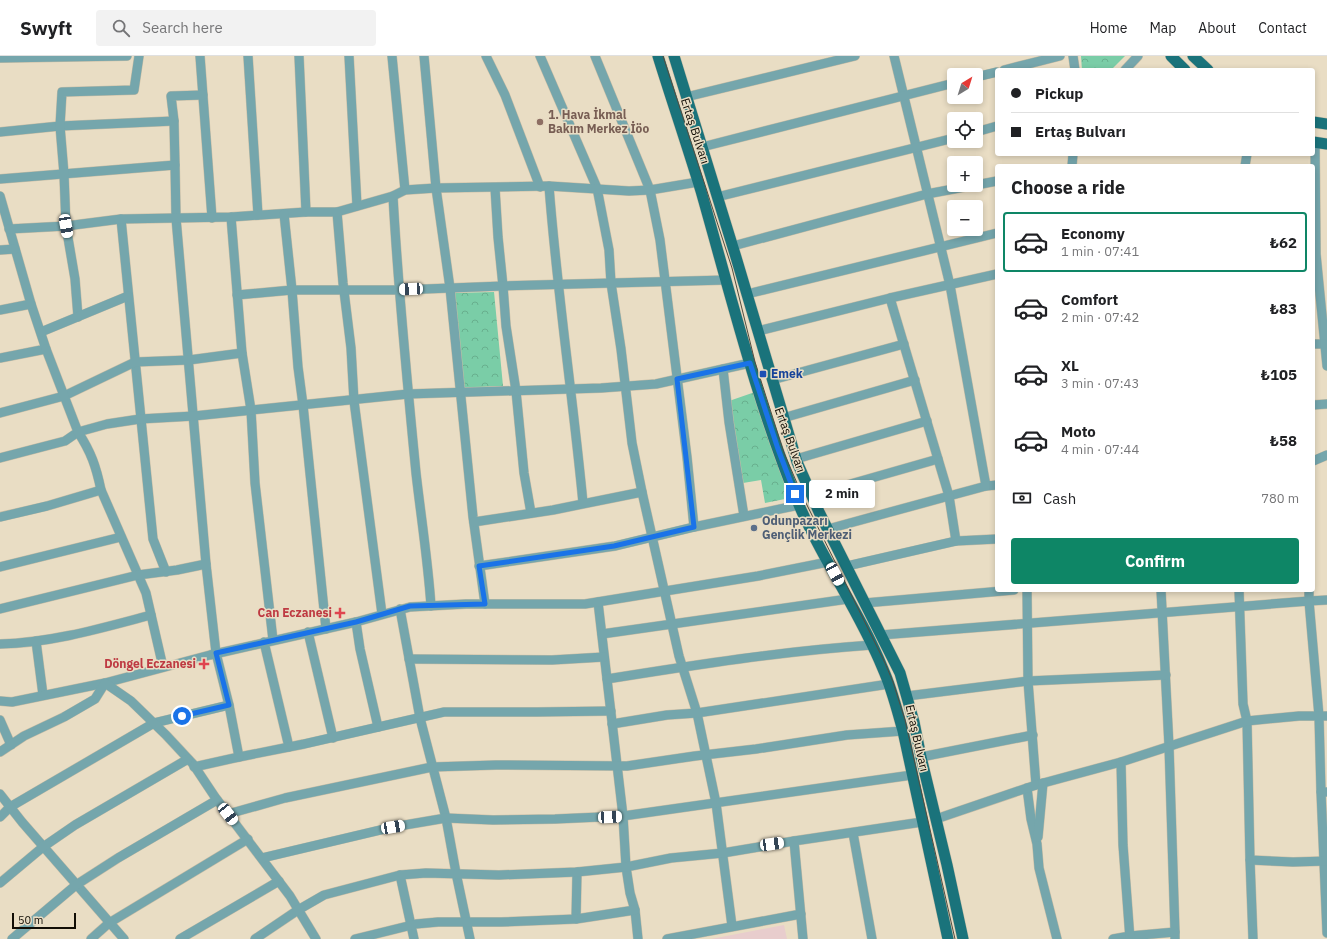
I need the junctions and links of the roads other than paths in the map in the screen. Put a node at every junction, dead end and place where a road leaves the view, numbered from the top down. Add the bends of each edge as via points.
1 (127, 56) edge
2 (139, 56) edge
3 (200, 56) edge
4 (248, 56) edge
5 (299, 56) edge
6 (349, 56) edge
7 (392, 56) edge
8 (424, 56) edge
9 (486, 56) edge
10 (540, 56) edge
11 (594, 56) edge
12 (658, 56) edge
13 (674, 56) edge
14 (855, 56) edge
15 (894, 56) edge
16 (1060, 56) edge
17 (1073, 56) edge
18 (1138, 56) edge
19 (1171, 56) edge
20 (1193, 56) edge
21 (0, 58) edge
22 (1012, 68) edge
23 (1075, 68) edge
24 (1127, 68) edge
25 (1183, 68) edge
26 (1206, 68) edge
27 (995, 72) edge
28 (983, 75) edge
29 (947, 85) edge
30 (203, 95) junction
31 (904, 95) junction
32 (686, 97) junction
33 (174, 121) junction
34 (1315, 122) edge
35 (1327, 124) edge
36 (60, 126) junction
37 (995, 127) edge
38 (983, 130) edge
39 (0, 132) edge
40 (947, 140) edge
41 (1315, 142) edge
42 (1327, 144) edge
43 (702, 147) junction
44 (916, 148) junction
45 (175, 165) junction
46 (64, 174) junction
47 (0, 179) edge
48 (995, 181) edge
49 (698, 182) junction
50 (983, 184) edge
51 (544, 187) junction
52 (436, 188) junction
53 (495, 188) junction
54 (597, 188) junction
55 (405, 190) junction
56 (650, 190) junction
57 (947, 190) edge
58 (927, 194) junction
59 (0, 196) edge
60 (393, 196) junction
61 (718, 197) junction
62 (357, 206) junction
63 (306, 212) junction
64 (337, 212) junction
65 (284, 214) junction
66 (258, 215) junction
67 (231, 217) junction
68 (176, 218) junction
69 (212, 218) junction
70 (121, 219) junction
71 (66, 226) junction
72 (9, 229) junction
73 (995, 234) edge
74 (733, 246) junction
75 (941, 247) junction
76 (15, 249) junction
77 (0, 250) edge
78 (1315, 263) edge
79 (995, 274) edge
80 (726, 280) junction
81 (666, 281) junction
82 (611, 283) junction
83 (558, 284) junction
84 (950, 285) junction
85 (503, 286) junction
86 (450, 288) junction
87 (292, 290) junction
88 (343, 290) junction
89 (398, 290) junction
90 (747, 294) junction
91 (237, 295) junction
92 (128, 296) junction
93 (890, 298) junction
94 (30, 304) junction
95 (0, 310) edge
96 (78, 317) junction
97 (758, 331) junction
98 (41, 332) junction
99 (904, 344) junction
100 (1315, 344) edge
101 (1324, 344) junction
102 (46, 349) junction
103 (242, 353) junction
104 (0, 358) edge
105 (189, 360) junction
106 (134, 362) junction
107 (750, 363) junction
108 (1327, 366) edge
109 (723, 369) junction
110 (677, 379) junction
111 (772, 380) junction
112 (915, 380) junction
113 (625, 386) junction
114 (570, 389) junction
115 (516, 391) junction
116 (408, 394) junction
117 (460, 394) junction
118 (64, 396) junction
119 (354, 401) junction
120 (1327, 404) edge
121 (303, 405) junction
122 (1315, 405) edge
123 (251, 410) junction
124 (0, 413) edge
125 (194, 416) junction
126 (783, 418) junction
127 (140, 420) junction
128 (927, 421) junction
129 (78, 432) junction
130 (1327, 455) edge
131 (0, 458) edge
132 (796, 459) junction
133 (938, 459) junction
134 (1315, 459) edge
135 (995, 485) edge
136 (986, 486) junction
137 (101, 490) junction
138 (642, 492) junction
139 (812, 496) junction
140 (949, 496) junction
141 (583, 504) junction
142 (799, 505) junction
143 (531, 513) junction
144 (744, 516) junction
145 (0, 517) edge
146 (474, 522) junction
147 (694, 527) junction
148 (828, 529) junction
149 (121, 537) junction
150 (652, 538) junction
151 (995, 539) edge
152 (956, 541) junction
153 (828, 562) junction
154 (206, 564) junction
155 (479, 566) junction
156 (847, 566) junction
157 (0, 567) edge
158 (166, 572) junction
159 (138, 576) junction
160 (665, 592) junction
161 (995, 592) edge
162 (1027, 592) edge
163 (1161, 592) edge
164 (1238, 592) edge
165 (1309, 592) edge
166 (848, 599) junction
167 (1327, 600) edge
168 (1309, 601) junction
169 (598, 602) junction
170 (865, 603) junction
171 (485, 604) junction
172 (431, 606) junction
173 (1239, 606) junction
174 (0, 609) edge
175 (400, 609) junction
176 (382, 614) junction
177 (1162, 614) junction
178 (151, 615) junction
179 (356, 622) junction
180 (1027, 623) junction
181 (672, 624) junction
182 (326, 628) junction
183 (308, 632) junction
184 (602, 634) junction
185 (881, 635) junction
186 (36, 641) junction
187 (268, 641) junction
188 (0, 644) edge
189 (872, 645) junction
190 (216, 653) junction
191 (604, 657) junction
192 (409, 659) junction
193 (163, 667) junction
194 (683, 667) junction
195 (1166, 675) junction
196 (607, 679) junction
197 (1028, 681) junction
198 (105, 683) junction
199 (889, 684) junction
200 (44, 695) junction
201 (908, 696) junction
202 (0, 701) edge
203 (229, 705) junction
204 (611, 711) junction
205 (697, 713) junction
206 (1323, 716) edge
207 (420, 718) junction
208 (0, 720) edge
209 (1247, 721) junction
210 (154, 723) junction
211 (612, 724) junction
212 (378, 728) junction
213 (903, 731) junction
214 (1033, 735) junction
215 (333, 738) junction
216 (11, 746) junction
217 (1169, 746) junction
218 (289, 747) junction
219 (0, 752) edge
220 (705, 755) junction
221 (239, 757) junction
222 (921, 757) junction
223 (188, 759) junction
224 (1120, 762) junction
225 (618, 766) junction
226 (194, 767) junction
227 (432, 767) junction
228 (912, 774) junction
229 (1040, 784) junction
230 (1026, 788) junction
231 (1324, 792) edge
232 (0, 794) edge
233 (217, 800) junction
234 (716, 803) junction
235 (10, 807) junction
236 (228, 814) junction
237 (624, 816) junction
238 (0, 817) edge
239 (446, 818) junction
240 (936, 819) junction
241 (922, 822) junction
242 (853, 833) junction
243 (248, 839) junction
244 (794, 841) junction
245 (1038, 844) junction
246 (43, 847) junction
247 (723, 853) junction
248 (262, 858) junction
249 (1250, 860) junction
250 (1325, 861) edge
251 (626, 867) junction
252 (577, 872) junction
253 (456, 873) junction
254 (400, 875) junction
255 (279, 881) junction
256 (0, 883) edge
257 (76, 885) junction
258 (298, 910) junction
259 (635, 910) junction
260 (801, 914) junction
261 (576, 919) junction
262 (1327, 920) edge
263 (466, 921) junction
264 (109, 922) junction
265 (411, 925) junction
266 (732, 926) junction
267 (1327, 933) edge
268 (1175, 936) edge
269 (1130, 937) edge
270 (313, 938) edge
271 (12, 939) edge
272 (91, 939) edge
273 (124, 939) edge
274 (180, 939) edge
275 (255, 939) edge
276 (358, 939) edge
277 (414, 939) edge
278 (470, 939) edge
279 (638, 939) edge
280 (667, 939) edge
281 (803, 939) edge
282 (872, 939) edge
283 (948, 939) edge
284 (963, 939) edge
285 (1057, 939) edge
286 (1114, 939) edge
287 (1253, 939) edge

1 - 21 street
2 - 36 street via 134,90 62,92
3 - 30 street
4 - 66 street
5 - 63 street
6 - 62 street
7 - 55 street
8 - 52 street
9 - 51 street
10 - 54 street
11 - 56 street
12 - 49 main road, Ertaş Bulvarı
13 - 32 main road, Ertaş Bulvarı
14 - 32 street
15 - 31 street
16 - 22 street
17 - 23 street
18 - 24 street
19 - 25 main road
20 - 26 main road
27 - 28 street
29 - 31 street
30 - 33 street via 171,96
30 - 69 street
31 - 43 street
31 - 44 street
32 - 43 main road, Ertaş Bulvarı
33 - 36 street
33 - 45 street
34 - 35 main road
36 - 39 street
36 - 46 street
37 - 38 street
40 - 44 street
41 - 42 main road
43 - 61 main road, Ertaş Bulvarı
44 - 58 street
44 - 61 street
45 - 46 street
45 - 68 street
46 - 47 street
46 - 71 street
48 - 50 street
49 - 56 street
49 - 80 main road, Ertaş Bulvarı
51 - 53 street
51 - 54 street
51 - 83 street
52 - 53 street
52 - 55 street
52 - 86 street
53 - 85 street
54 - 56 street
54 - 82 street
55 - 60 street
56 - 81 street
57 - 58 street
58 - 74 street
58 - 75 street
59 - 72 street
60 - 62 street
60 - 89 street
61 - 74 main road, Ertaş Bulvarı
62 - 64 street
63 - 64 street
63 - 65 street
64 - 88 street
65 - 66 street
65 - 87 street
66 - 67 street
67 - 69 street
67 - 91 street
68 - 69 street
68 - 70 street
68 - 105 street
70 - 71 street
70 - 92 street
71 - 72 street
71 - 96 street
72 - 76 street
73 - 75 street
74 - 90 main road, Ertaş Bulvarı
75 - 84 street
75 - 90 street
76 - 77 street
76 - 94 street
78 - 101 street
79 - 84 street
80 - 81 street
80 - 107 main road, Ertaş Bulvarı
81 - 82 street
81 - 110 street
82 - 83 street
82 - 113 street
83 - 85 street
83 - 114 street
84 - 93 street
84 - 136 street
85 - 86 street
85 - 115 street
86 - 89 street
86 - 117 street
87 - 88 street
87 - 91 street
87 - 121 street
88 - 89 street
88 - 119 street via 351,348
89 - 116 street
90 - 97 main road, Ertaş Bulvarı
91 - 103 street
92 - 96 street
92 - 106 street
93 - 97 street
93 - 99 street
94 - 95 street
94 - 98 street
96 - 98 street
97 - 111 main road, Ertaş Bulvarı
98 - 102 street
99 - 111 street
99 - 112 street
100 - 101 street
101 - 108 street
102 - 104 street
102 - 118 street
103 - 105 street
103 - 123 street
105 - 106 street
105 - 125 street
106 - 118 street
106 - 127 street
107 - 109 street
107 - 142 main road, Ertaş Bulvarı
109 - 110 street
109 - 144 street
110 - 113 street via 656,384
110 - 147 street
111 - 126 main road, Ertaş Bulvarı
112 - 126 street
112 - 128 street
113 - 114 street
113 - 138 street via 632,443
114 - 115 street
114 - 141 street
115 - 117 street
115 - 143 street via 524,473
116 - 117 street
116 - 119 street
116 - 172 street
117 - 146 street
118 - 124 street
118 - 129 street
119 - 121 street
119 - 176 street
120 - 122 street
121 - 123 street
121 - 182 street
123 - 125 street
123 - 187 street
125 - 127 street
125 - 154 street
126 - 132 main road, Ertaş Bulvarı
127 - 129 street via 107,424
127 - 158 street via 153,539
128 - 132 street
128 - 133 street
129 - 131 street via 65,441
129 - 137 street via 90,450
130 - 134 street
132 - 139 main road, Ertaş Bulvarı
133 - 139 street
133 - 140 street
135 - 136 street
136 - 140 street
137 - 145 street
137 - 149 street
138 - 141 street
138 - 150 street
139 - 148 main road, Ertaş Bulvarı
140 - 148 street
140 - 152 street
141 - 143 street
142 - 144 street
142 - 153 main road, Ertaş Bulvarı
143 - 146 street
144 - 147 street
146 - 155 street
147 - 150 street
148 - 156 main road, Ertaş Bulvarı
149 - 157 street
149 - 159 street
150 - 155 street
150 - 160 street
151 - 152 street
152 - 156 street
153 - 160 street
153 - 166 main road, Ertaş Bulvarı
154 - 158 street
154 - 190 street
155 - 171 street
156 - 170 main road, Ertaş Bulvarı
158 - 159 street
159 - 174 street
159 - 178 street via 146,593
160 - 169 street
160 - 181 street
161 - 170 street
162 - 180 street
163 - 177 street
164 - 173 street
165 - 168 street
166 - 181 street
166 - 189 main road, Ertaş Bulvarı
167 - 168 street
168 - 173 street
168 - 206 street
169 - 171 street
169 - 184 street
170 - 185 main road, Ertaş Bulvarı
171 - 172 street
172 - 175 street via 410,606
173 - 177 street
173 - 209 street via 1243,704
175 - 176 street
175 - 192 street
176 - 179 street
177 - 180 street
177 - 195 street
178 - 186 street
178 - 193 street
179 - 182 street
179 - 212 street
180 - 185 street
180 - 197 street
181 - 184 street
181 - 194 street
182 - 183 street
183 - 187 street
183 - 215 street
184 - 191 street
185 - 201 main road, Ertaş Bulvarı
186 - 188 street
186 - 200 street
187 - 190 street
187 - 218 street
189 - 194 street via 821,648
189 - 199 main road, Ertaş Bulvarı
190 - 193 street
190 - 203 street
191 - 192 street via 552,660
191 - 196 street
192 - 207 street
193 - 198 street
194 - 196 street
194 - 205 street
195 - 197 street
195 - 217 street
196 - 204 street
197 - 201 street
197 - 214 street
198 - 200 street
198 - 210 street via 131,701
198 - 216 street via 95,699 24,736
199 - 205 street
199 - 213 main road, Ertaş Bulvarı
200 - 202 street via 12,702
201 - 222 main road, Ertaş Bulvarı
203 - 210 street
203 - 221 street
204 - 207 street via 444,712
204 - 211 street
205 - 211 street
205 - 220 street
206 - 209 street
206 - 231 street
207 - 212 street
207 - 227 street
208 - 216 street
209 - 217 street
209 - 249 street
210 - 223 street
210 - 235 street
211 - 225 street
212 - 215 street
213 - 220 street via 847,735
213 - 228 main road, Ertaş Bulvarı
214 - 222 street
214 - 229 street
215 - 218 street
216 - 219 street
217 - 224 street
217 - 268 street
218 - 221 street
220 - 225 street
220 - 234 street
221 - 226 street
222 - 240 main road, Ertaş Bulvarı
223 - 226 street
223 - 246 street via 75,825
224 - 229 street
224 - 269 street
225 - 227 street
225 - 237 street
226 - 233 street
227 - 236 street via 285,798
227 - 239 street
228 - 234 street
228 - 241 main road, Ertaş Bulvarı
229 - 230 street
229 - 245 street
230 - 240 street
230 - 245 street
231 - 250 street
232 - 235 street
233 - 236 street
233 - 257 street
234 - 237 street
234 - 247 street
235 - 238 street
235 - 246 street
236 - 243 street
237 - 239 street via 532,820
237 - 251 street
239 - 248 street via 393,827
239 - 253 street
240 - 284 main road, Ertaş Bulvarı
241 - 242 street
241 - 283 main road, Ertaş Bulvarı
242 - 244 street
242 - 282 street
243 - 248 street
243 - 264 street
244 - 247 street
244 - 260 street
245 - 285 street via 1039,868
246 - 256 street
246 - 257 street
247 - 251 street via 671,858
247 - 266 street
248 - 255 street
249 - 250 street
249 - 287 street
250 - 262 street
251 - 252 street
251 - 259 street
252 - 253 street via 498,875
252 - 261 street
253 - 254 street
253 - 263 street
254 - 258 street via 324,895
254 - 265 street
255 - 258 street
255 - 274 street
257 - 264 street
257 - 271 street
258 - 270 street
258 - 275 street
259 - 261 street
259 - 279 street
260 - 266 street
260 - 281 street
261 - 263 street
262 - 267 street
263 - 265 street
263 - 278 street
264 - 272 street
264 - 273 street
265 - 276 street
265 - 277 street
266 - 280 street
268 - 269 street
269 - 286 street

